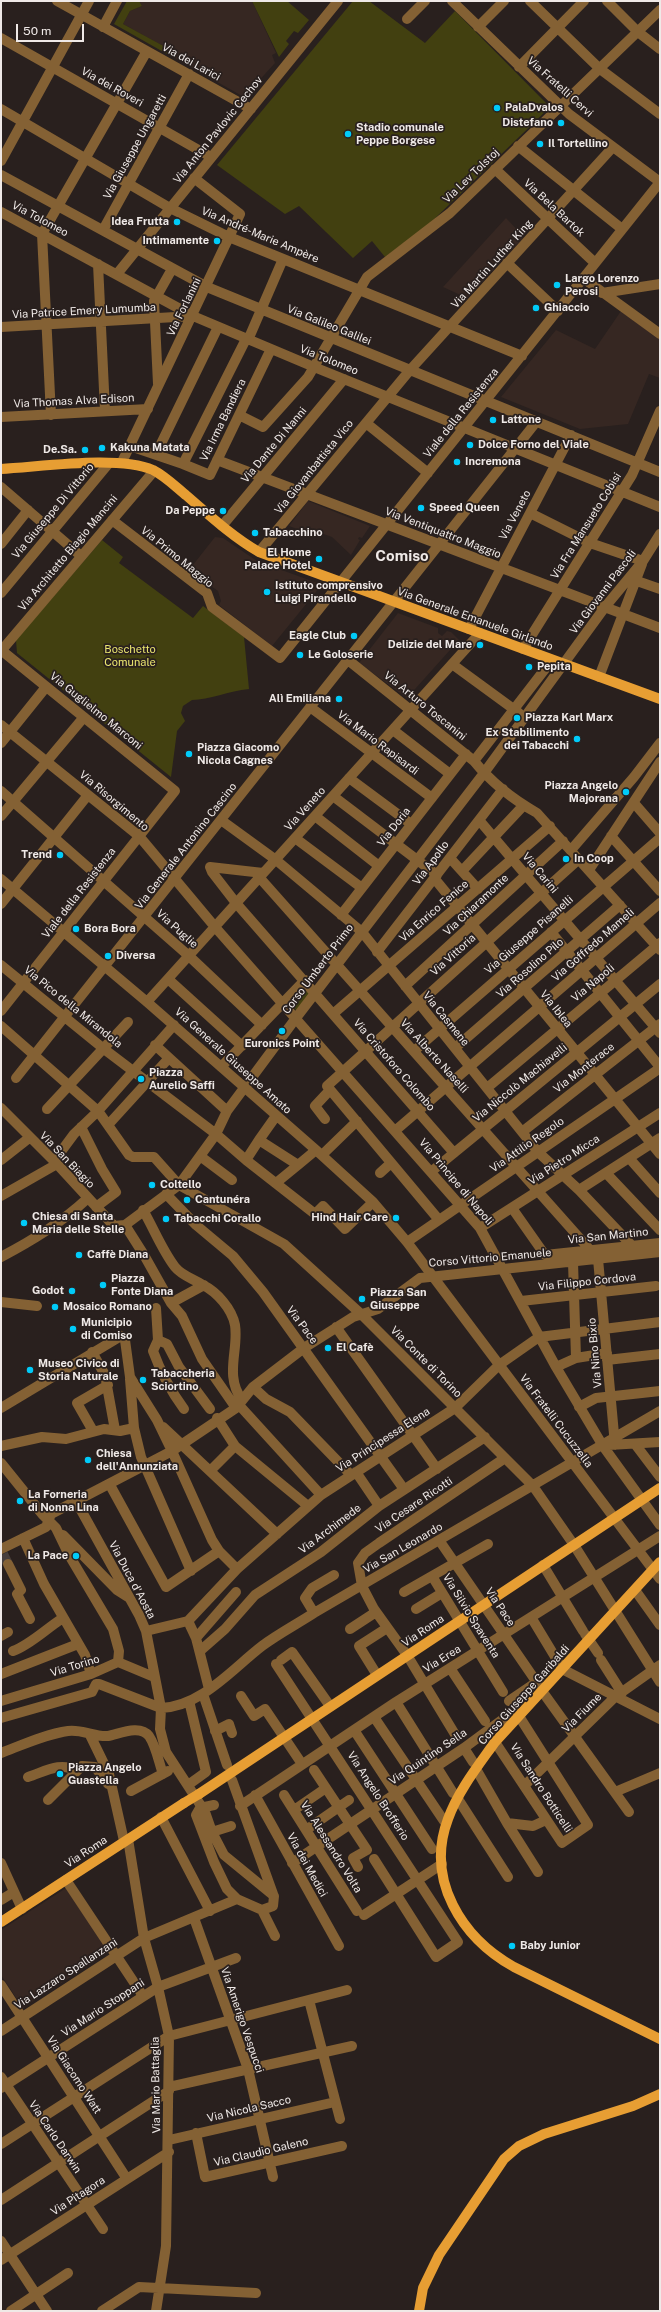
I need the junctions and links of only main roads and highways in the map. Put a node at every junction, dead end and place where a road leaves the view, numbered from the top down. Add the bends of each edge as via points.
1 (1, 469) edge
2 (660, 699) edge
3 (660, 1488) edge
4 (656, 1566) edge
5 (1, 1922) edge
6 (660, 2039) edge
7 (660, 2094) edge
8 (419, 2311) edge

1 - 2 main road, Via Generale Emanuele Girlando via 122,462 136,464 154,471 222,526 259,552
3 - 5 main road, Via Roma, bridge via 199,1794
4 - 6 main road, Corso Giuseppe Garibaldi via 616,1612 586,1635 474,1766 456,1796 445,1828 442,1864 451,1905 480,1944 514,1967
7 - 8 main road via 638,2104 544,2134 519,2146 504,2159 439,2255 423,2288

